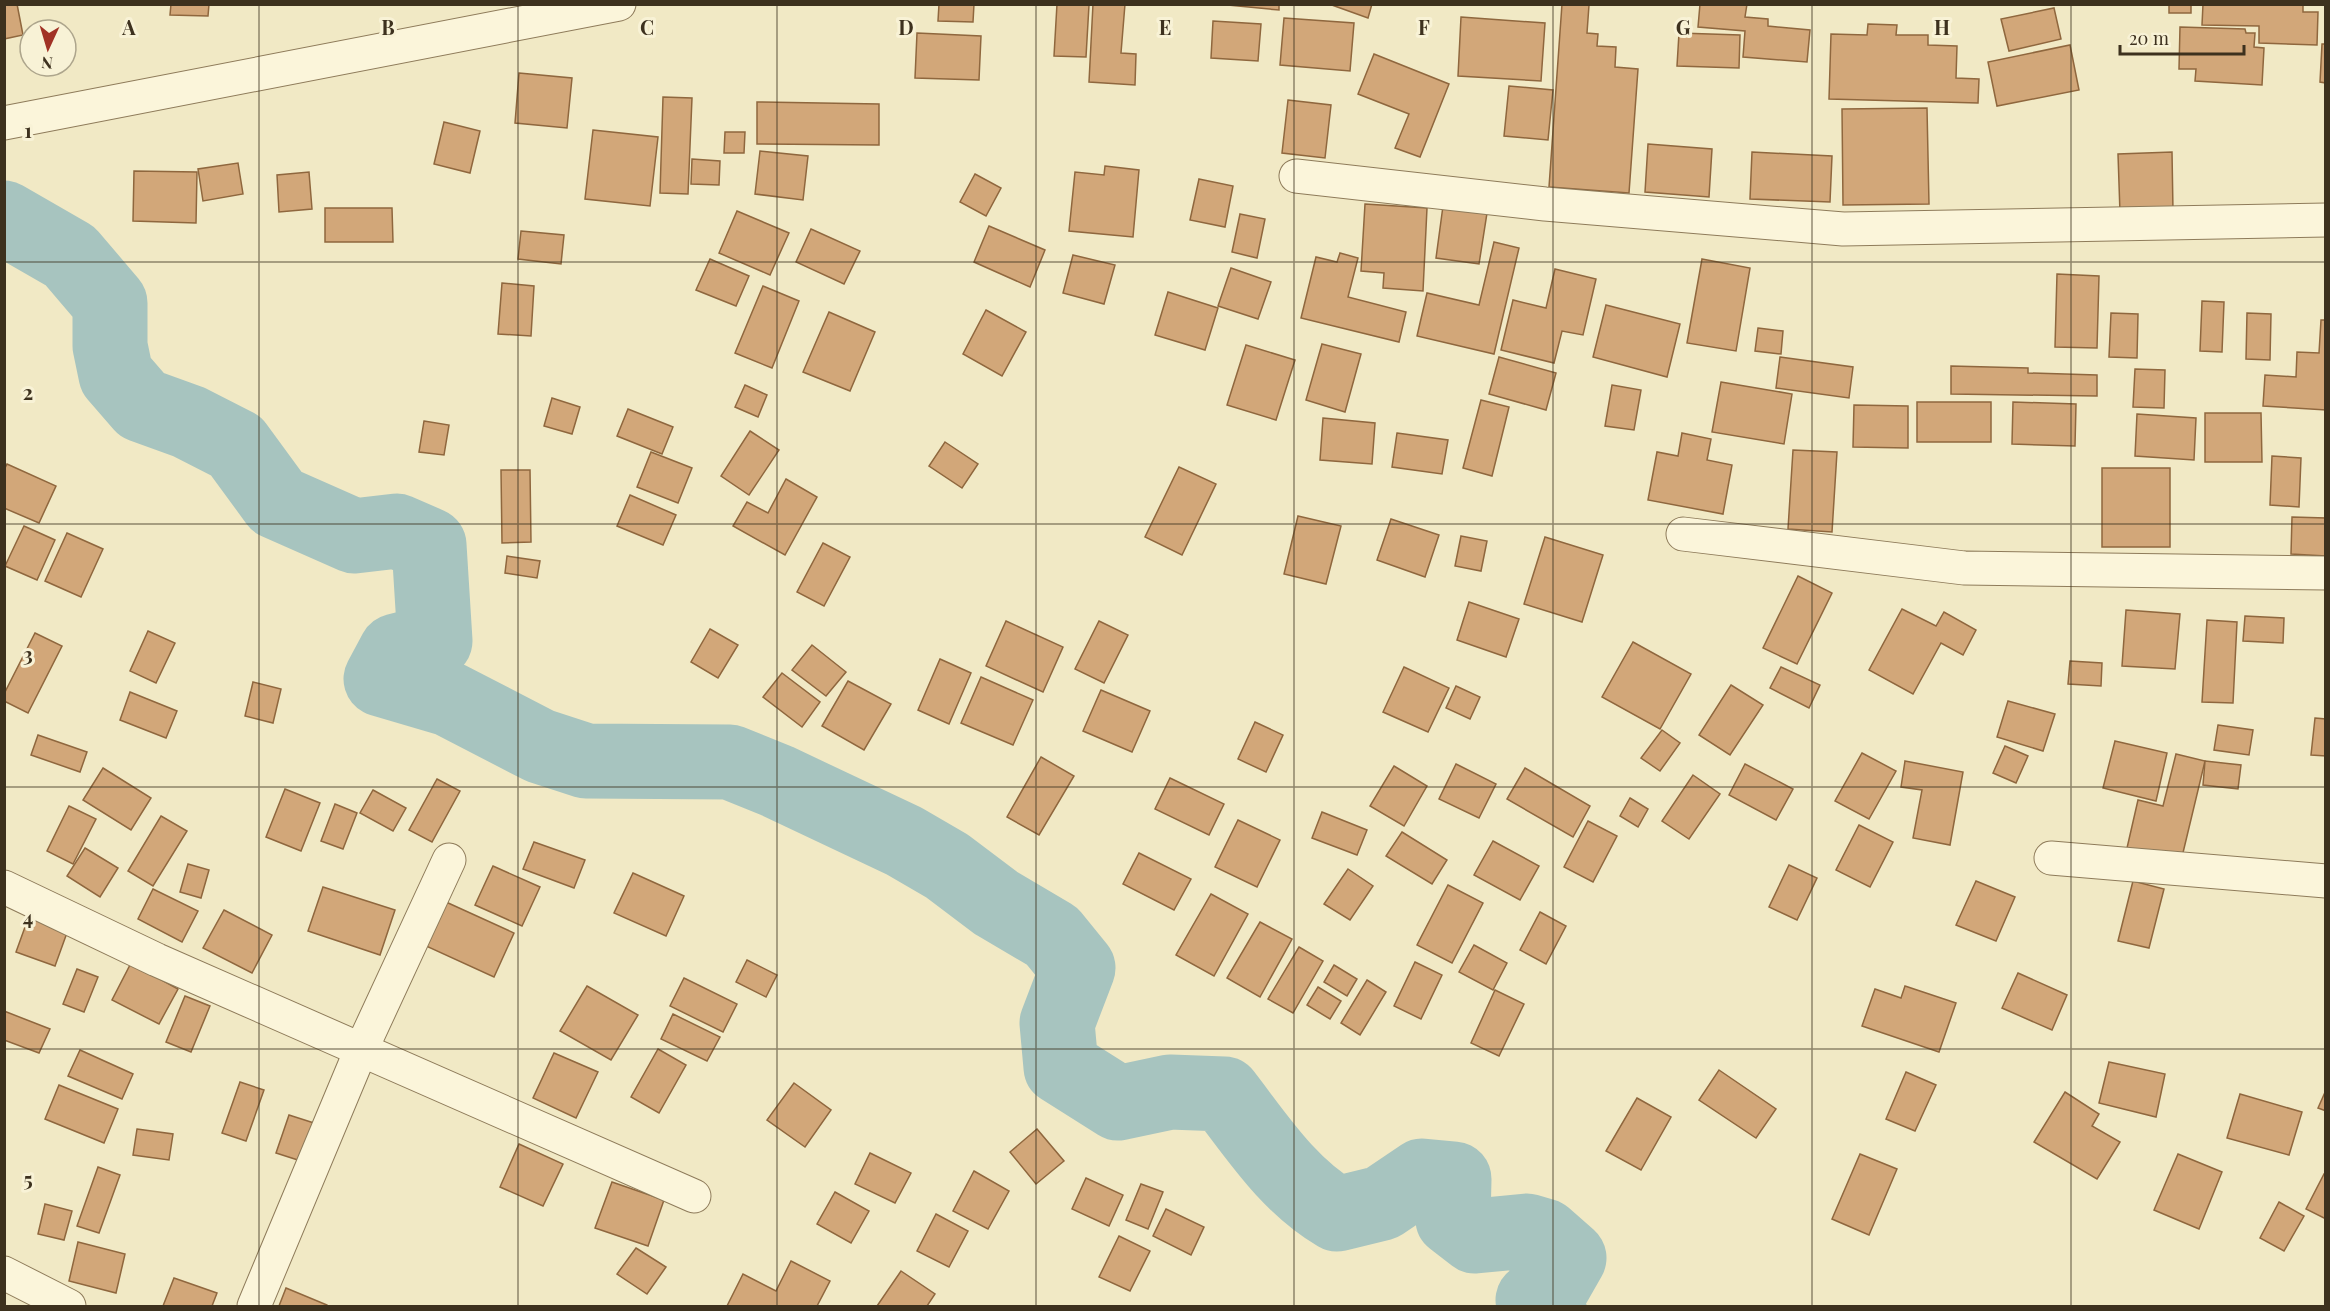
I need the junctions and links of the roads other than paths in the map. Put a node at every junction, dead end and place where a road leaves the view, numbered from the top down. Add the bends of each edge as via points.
1 (619, 4) edge
2 (4, 123) edge
3 (1296, 176) dead end
4 (2325, 220) edge
5 (1683, 534) dead end
6 (2325, 573) edge
7 (2051, 858) dead end
8 (449, 860) dead end
9 (2325, 880) edge
10 (4, 887) edge
11 (361, 1050) junction
12 (694, 1196) dead end
13 (4, 1273) edge
14 (69, 1306) edge
15 (254, 1306) edge

1 - 2 street
3 - 4 street via 1545,204 1843,229
5 - 6 street via 1964,568
7 - 9 street
8 - 11 street
10 - 11 street
11 - 12 street
11 - 15 street
13 - 14 street

